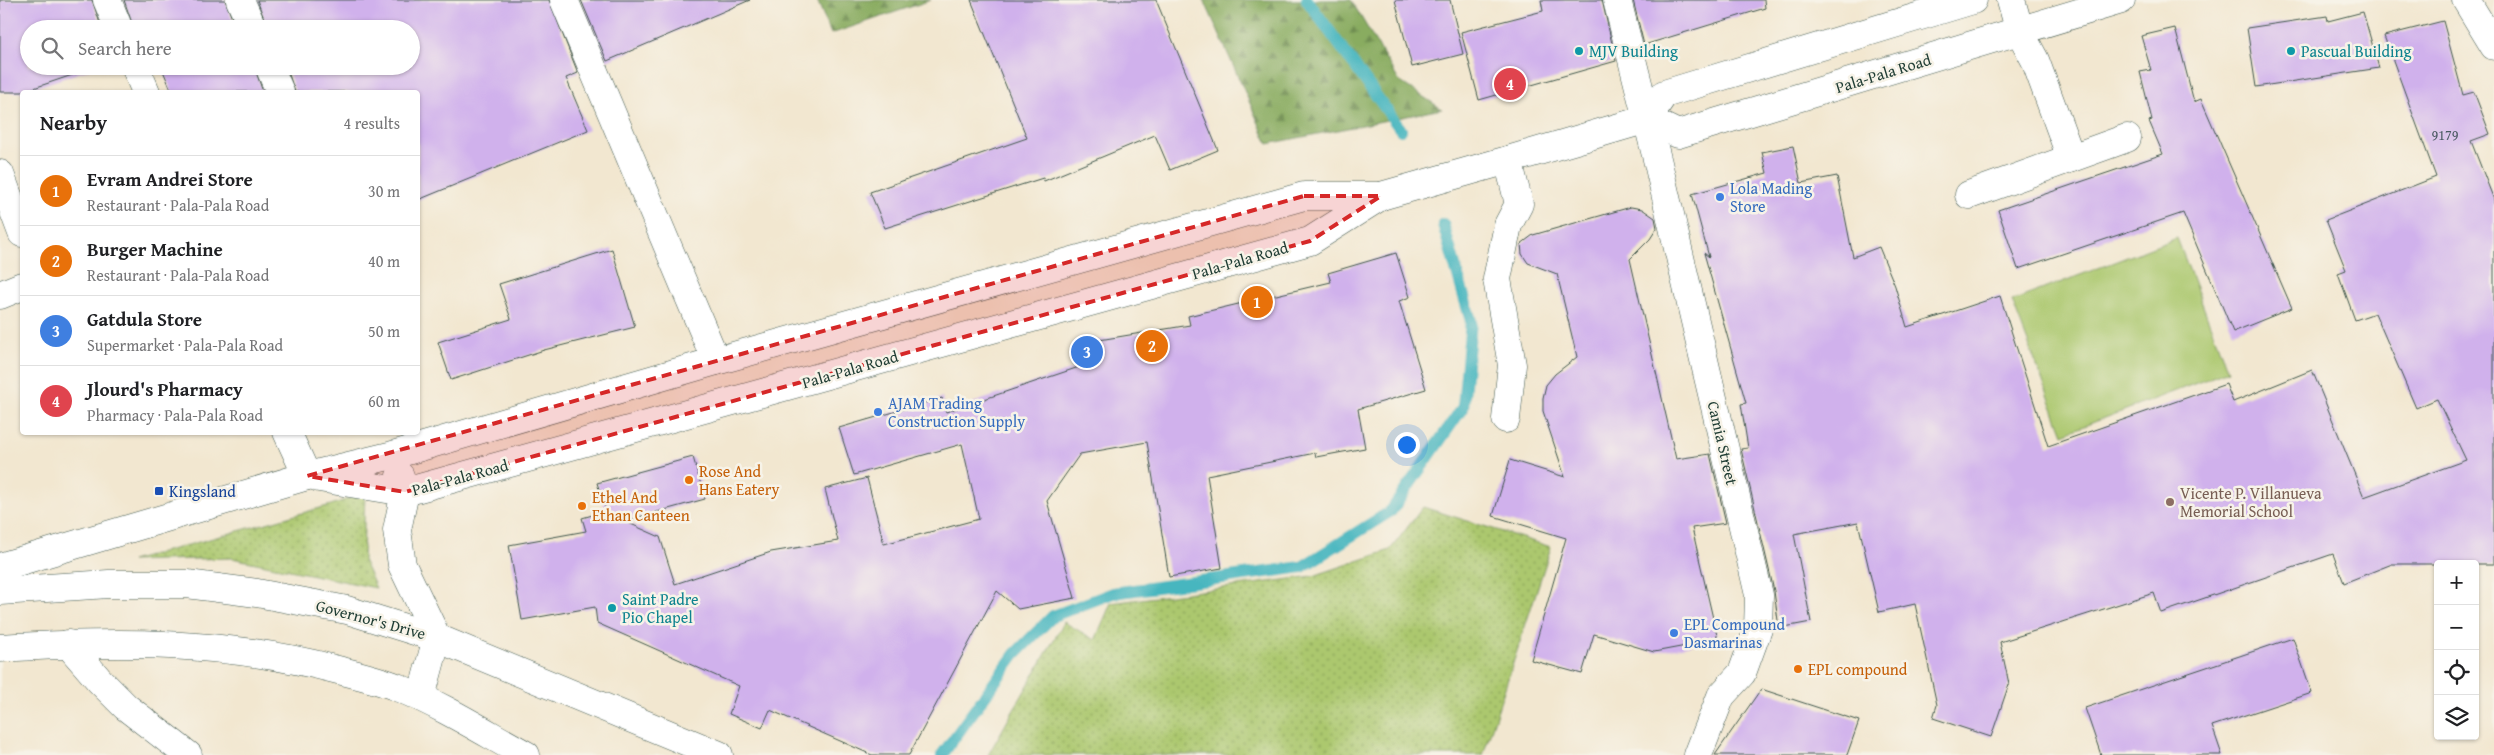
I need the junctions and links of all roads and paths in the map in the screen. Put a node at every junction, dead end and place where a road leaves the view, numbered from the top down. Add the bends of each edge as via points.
1 (107, 0) edge
2 (240, 0) edge
3 (564, 0) edge
4 (1617, 0) edge
5 (1972, 0) edge
6 (2011, 0) edge
7 (2121, 0) edge
8 (2466, 0) edge
9 (115, 20) edge
10 (249, 20) edge
11 (2020, 32) junction
12 (2494, 46) edge
13 (139, 75) edge
14 (273, 75) edge
15 (145, 90) edge
16 (279, 90) edge
17 (1647, 119) junction
18 (2127, 138) dead end
19 (2071, 158) junction
20 (1508, 160) junction
21 (0, 174) edge
22 (1969, 195) dead end
23 (1381, 196) junction
24 (20, 228) edge
25 (20, 287) edge
26 (0, 296) edge
27 (716, 361) junction
28 (1506, 419) dead end
29 (288, 435) edge
30 (393, 455) junction
31 (308, 476) junction
32 (405, 492) junction
33 (0, 567) edge
34 (0, 591) edge
35 (437, 638) junction
36 (68, 644) junction
37 (0, 648) edge
38 (421, 697) junction
39 (188, 755) edge
40 (526, 755) edge
41 (720, 755) edge
42 (1698, 755) edge

1 - 9 main road
2 - 10 main road
3 - 27 main road
4 - 17 main road, Camia Street
5 - 17 main road via 1664,94
6 - 11 main road
7 - 11 main road, Pala-Pala Road
8 - 12 main road
11 - 17 main road, Pala-Pala Road via 1678,134
11 - 19 main road via 2035,60
13 - 15 main road
14 - 16 main road
17 - 20 main road, Pala-Pala Road
17 - 42 main road, Camia Street via 1759,595 1758,628 1742,673 1721,696
18 - 19 main road
19 - 22 main road
20 - 23 main road, Pala-Pala Road
20 - 28 main road via 1519,204 1508,225 1497,279 1512,366
21 - 24 main road
23 - 27 main road, Pala-Pala Road via 1304,196
23 - 32 main road, Pala-Pala Road via 1310,240
25 - 26 main road
27 - 30 main road, Pala-Pala Road
29 - 31 main road
30 - 31 main road, Pala-Pala Road
30 - 32 main road
31 - 32 main road, Pala-Pala Road
31 - 33 main road, Pala-Pala Road
32 - 35 main road via 397,530 400,554
34 - 35 main road, Governor's Drive via 109,584 187,584 314,603
35 - 38 main road
35 - 41 main road, Governor's Drive
36 - 37 main road
36 - 38 main road via 135,642 245,650 346,672
36 - 39 main road via 126,707
38 - 40 main road

